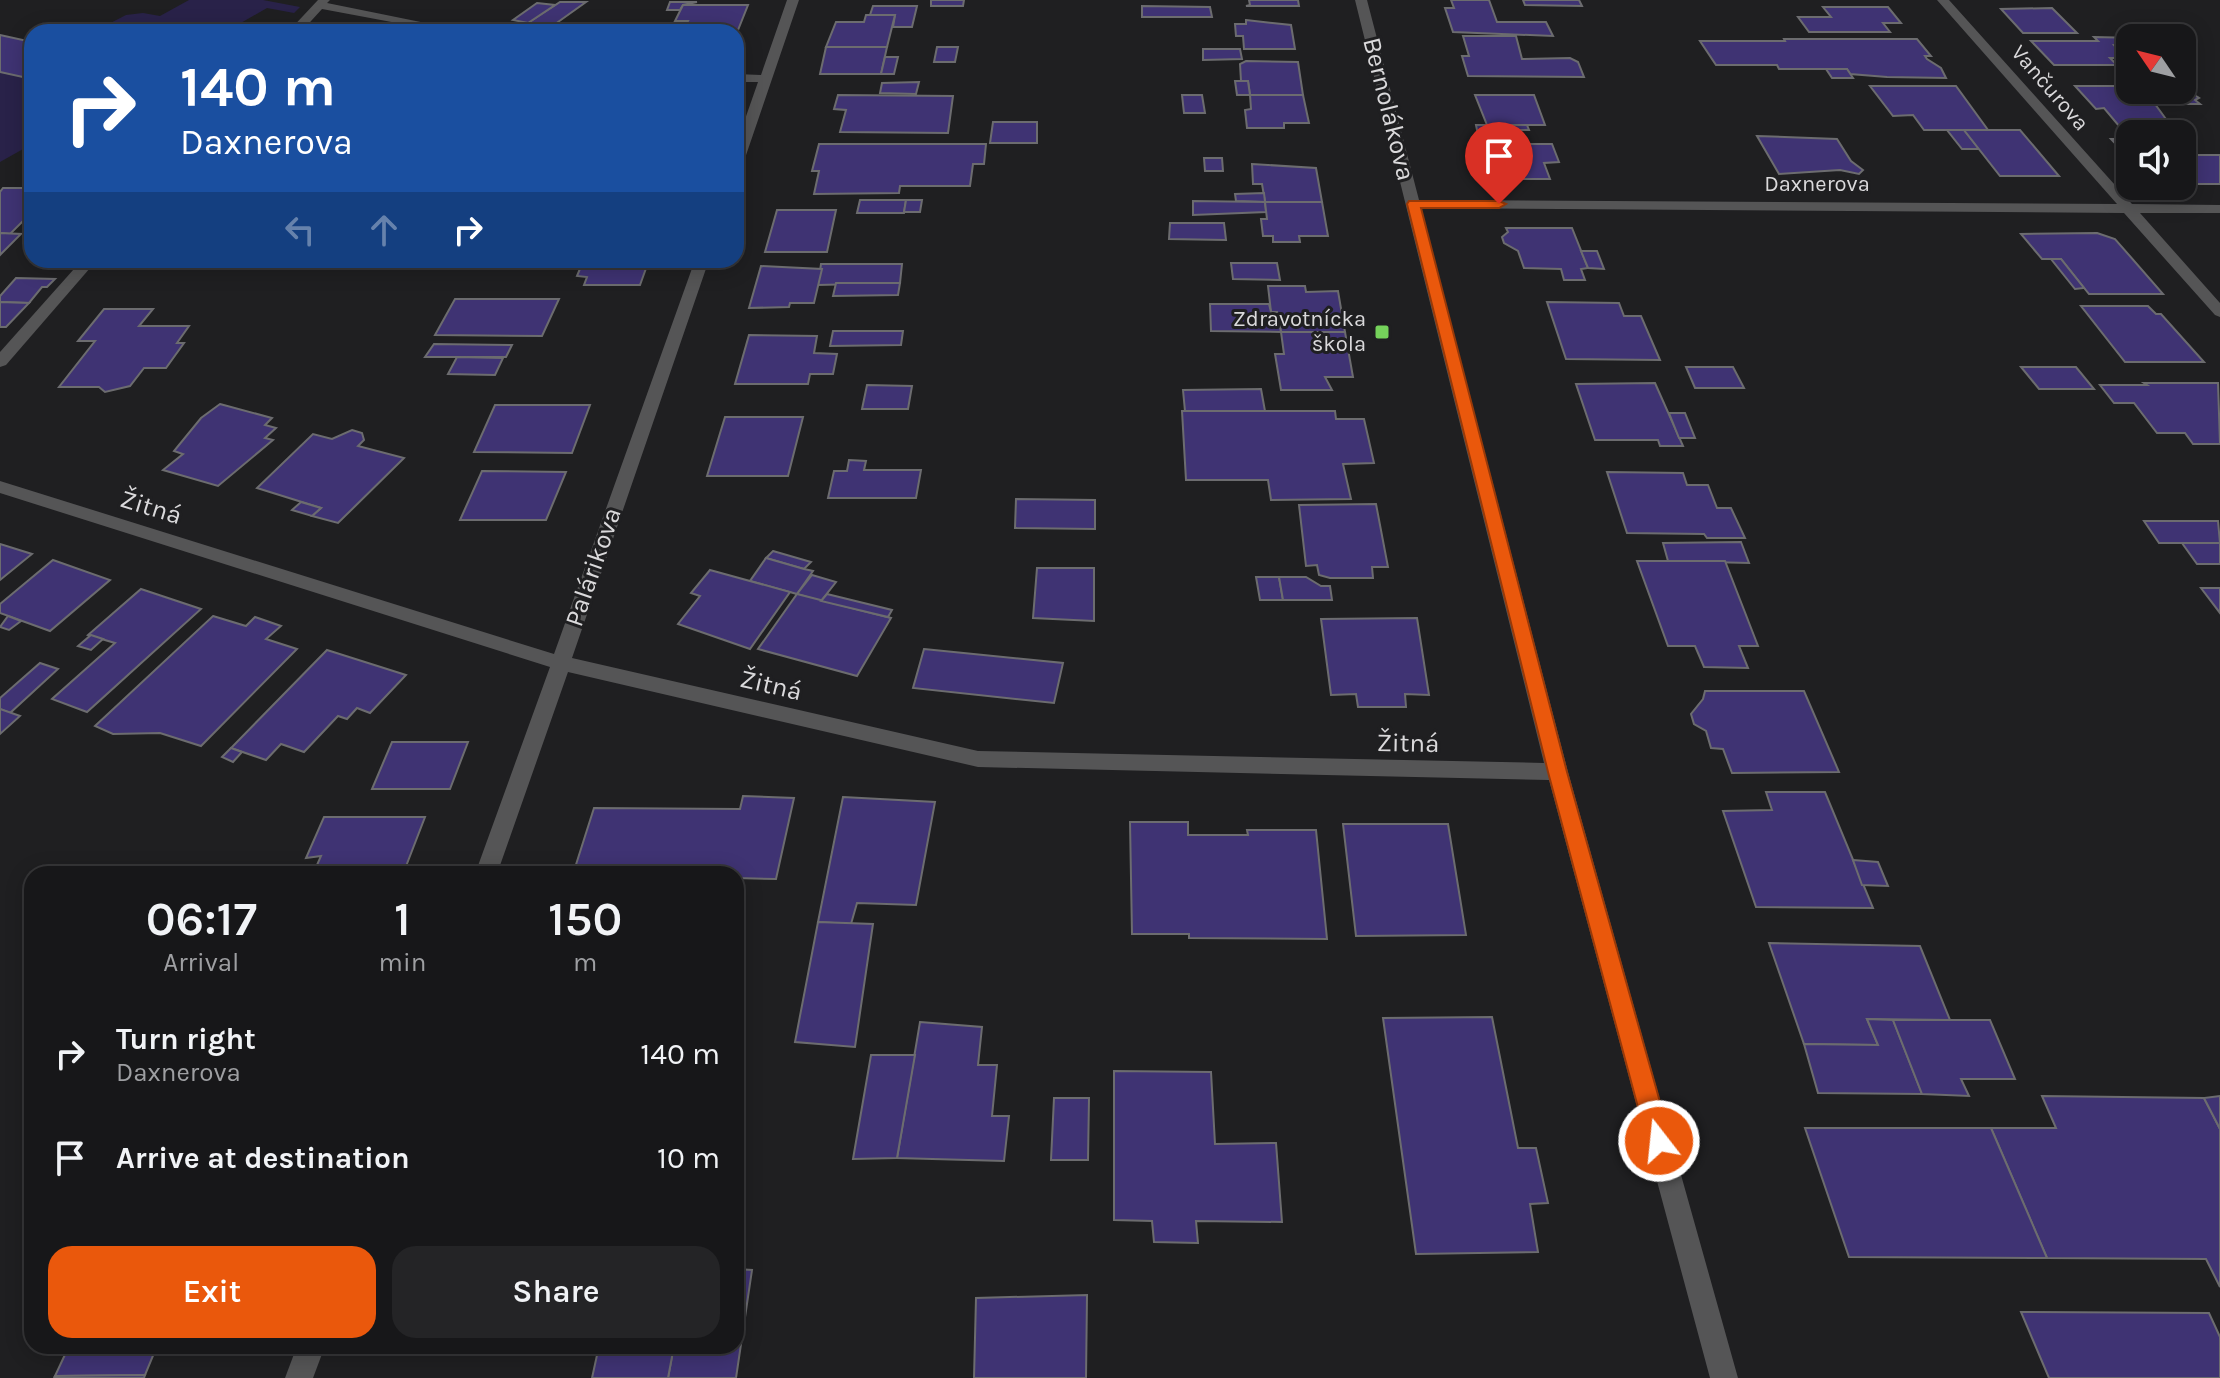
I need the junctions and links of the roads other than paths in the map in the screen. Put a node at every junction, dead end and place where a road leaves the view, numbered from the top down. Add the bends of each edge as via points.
1 (793, 0) edge
2 (1361, 0) edge
3 (1943, 0) edge
4 (321, 3) edge
5 (301, 24) edge
6 (425, 24) edge
7 (744, 78) edge
8 (766, 79) junction
9 (744, 141) edge
10 (1414, 204) junction
11 (2126, 207) junction
12 (2220, 209) edge
13 (83, 268) edge
14 (699, 268) edge
15 (2220, 312) edge
16 (0, 362) edge
17 (0, 487) edge
18 (560, 663) junction
19 (1557, 772) junction
20 (489, 866) edge
21 (308, 1354) edge
22 (299, 1378) edge
23 (1724, 1378) edge

1 - 8 street
2 - 10 street, Bernolákova
3 - 11 street, Vančurova
4 - 5 street
4 - 6 street
7 - 8 street
8 - 9 street
10 - 11 street, Daxnerova
10 - 19 street, Bernolákova
11 - 12 street, Daxnerova
11 - 15 street, Vančurova
13 - 16 street
14 - 18 street, Palárikova
17 - 18 street, Žitná
18 - 19 street, Žitná via 978,759
18 - 20 street, Palárikova
19 - 23 street, Bernolákova
21 - 22 street

